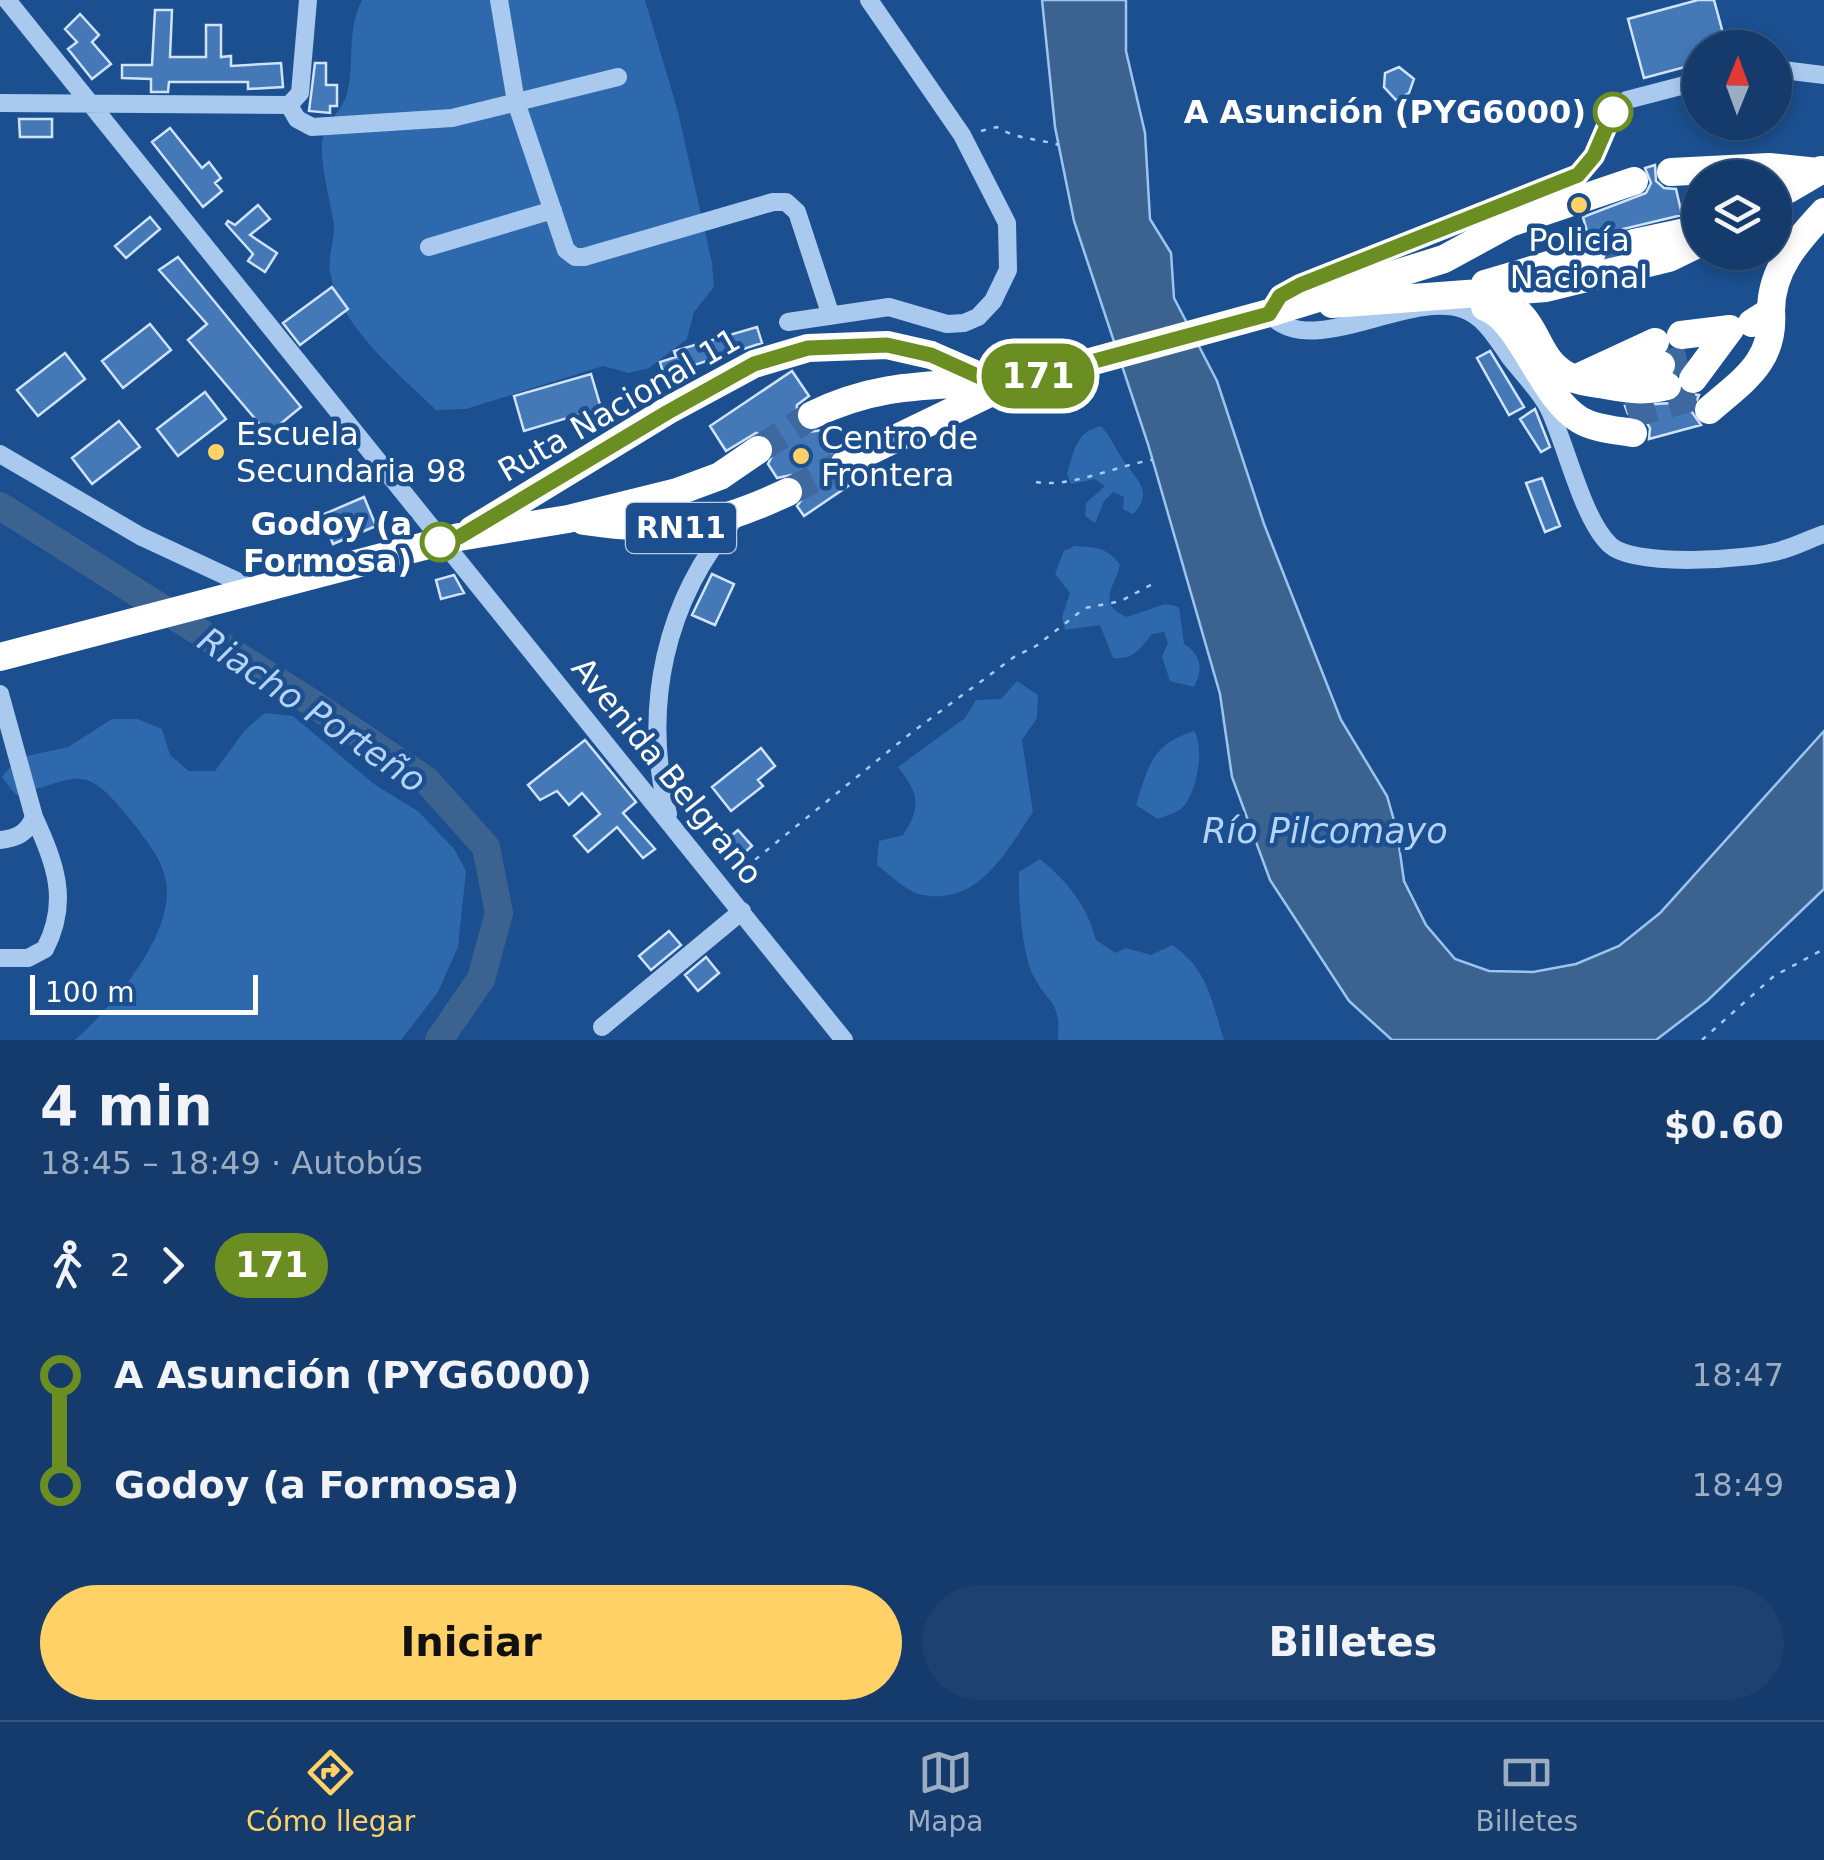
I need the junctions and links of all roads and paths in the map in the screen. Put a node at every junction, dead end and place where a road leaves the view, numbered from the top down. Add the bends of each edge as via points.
1 (8, 0) edge
2 (308, 0) edge
3 (498, 0) edge
4 (869, 0) edge
5 (1792, 71) edge
6 (1824, 75) edge
7 (618, 77) dead end
8 (1682, 86) edge
9 (89, 102) junction
10 (516, 102) junction
11 (0, 103) edge
12 (289, 105) junction
13 (962, 135) junction
14 (1059, 145) dead end
15 (1821, 170) edge
16 (1671, 172) dead end
17 (1634, 181) dead end
18 (1792, 187) edge
19 (553, 210) junction
20 (1824, 212) edge
21 (1682, 233) edge
22 (1634, 243) tunnel mouth
23 (429, 247) dead end
24 (1592, 252) tunnel mouth
25 (1682, 252) edge
26 (1450, 296) junction
27 (1275, 311) junction
28 (831, 316) junction
29 (1751, 321) junction
30 (788, 322) dead end
31 (1683, 370) junction
32 (1028, 379) junction
33 (1575, 379) junction
34 (991, 382) junction
35 (812, 415) tunnel mouth
36 (1630, 424) tunnel mouth
37 (758, 450) tunnel mouth
38 (0, 454) edge
39 (1152, 460) dead end
40 (844, 462) tunnel mouth
41 (1036, 482) dead end
42 (788, 492) tunnel mouth
43 (737, 516) junction
44 (568, 518) junction
45 (1824, 534) edge
46 (450, 540) junction
47 (1158, 581) dead end
48 (245, 592) junction
49 (0, 657) edge
50 (0, 694) edge
51 (34, 817) junction
52 (669, 820) junction
53 (0, 840) edge
54 (722, 886) junction
55 (742, 911) junction
56 (1824, 950) edge
57 (0, 958) edge
58 (602, 1027) dead end
59 (844, 1040) edge
60 (1702, 1040) edge

1 - 9 street, Avenida Belgrano
2 - 12 street via 300,93
3 - 10 street
4 - 13 street
5 - 6 street
7 - 10 street
8 - 27 street via 1614,108 1594,156 1578,175 1300,285 1280,296
9 - 11 street
9 - 12 street
9 - 46 street, Avenida Belgrano
10 - 12 street via 452,118 312,127 297,120
10 - 19 street
13 - 14 path via 998,127 1018,140
13 - 28 street via 1007,223 1008,270 993,300 964,323 889,307
15 - 16 highway
15 - 18 highway
17 - 27 highway via 1510,223 1444,260
19 - 23 street
19 - 28 street via 566,250 584,257 786,202 797,212
20 - 29 highway
21 - 22 highway
24 - 26 highway
25 - 26 highway via 1546,288
26 - 27 highway
26 - 33 highway via 1516,308 1552,363
26 - 36 highway via 1505,318 1546,384 1579,420 1599,428
27 - 32 highway, Ruta Nacional 11 / RN11
27 - 45 street via 1276,322 1302,332 1437,306 1464,310 1483,322 1547,405 1586,503 1610,544 1626,554 1703,560 1779,552
28 - 30 street
29 - 31 highway
29 - 31 highway
29 - 31 highway via 1771,338 1761,364
31 - 33 highway
31 - 33 highway via 1644,392
32 - 34 highway, Ruta Nacional 11 / RN11
32 - 40 highway, Ruta Nacional 11 / RN11
34 - 35 highway, Ruta Nacional 11 / RN11 via 878,390
34 - 46 highway, Ruta Nacional 11 / RN11 via 931,355 887,345 808,348 754,364
37 - 44 highway, Ruta Nacional 11 / RN11 via 720,476 678,492
38 - 48 street
39 - 41 path via 1056,485
42 - 43 highway, Ruta Nacional 11 / RN11
43 - 44 highway, Ruta Nacional 11 / RN11 via 691,528
43 - 52 street via 693,575 661,672 655,725
44 - 46 highway, Ruta Nacional 11 / RN11
46 - 48 highway, Ruta Nacional 11 / RN11
46 - 52 street, Avenida Belgrano
47 - 54 path via 1085,608 1014,657 910,732
48 - 49 highway, Ruta Nacional 11 / RN11
50 - 51 street
51 - 53 street via 29,829
51 - 57 street via 56,866 60,907 45,949 28,958
52 - 54 street, Avenida Belgrano
54 - 55 street, Avenida Belgrano
55 - 58 street
55 - 59 street, Avenida Belgrano
56 - 60 path via 1774,976

